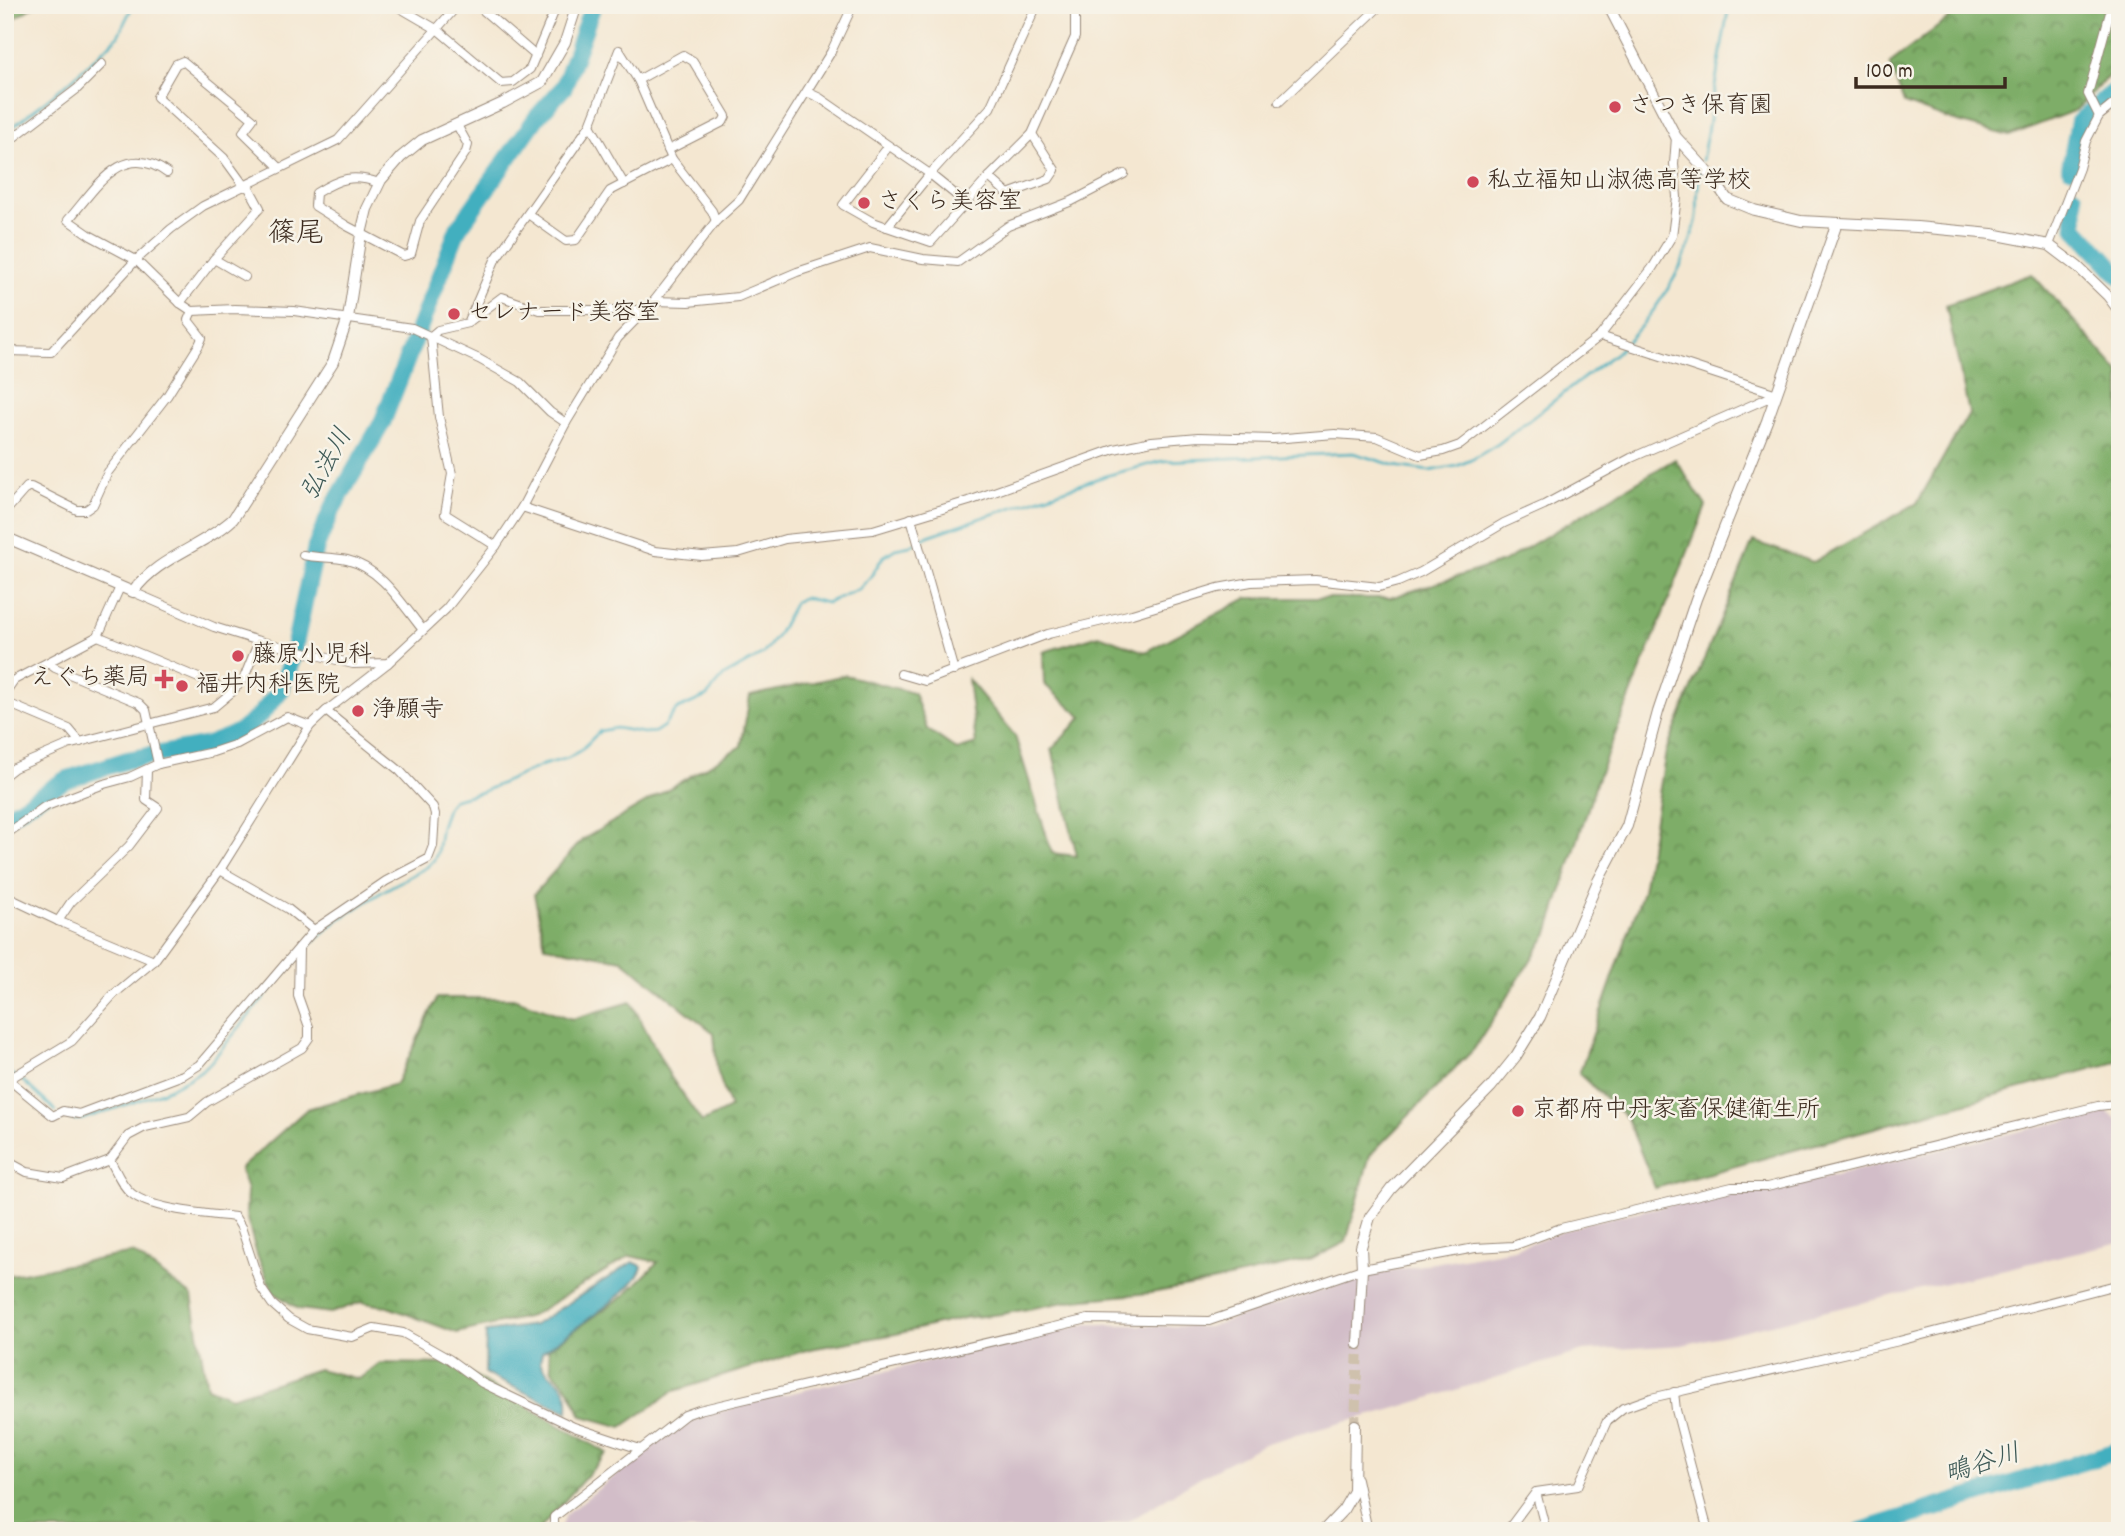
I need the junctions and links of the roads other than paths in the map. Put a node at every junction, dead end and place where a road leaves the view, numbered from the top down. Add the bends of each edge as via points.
1 (395, 5) edge
2 (458, 5) edge
3 (478, 5) edge
4 (577, 5) edge
5 (853, 5) edge
6 (1037, 5) edge
7 (1075, 5) edge
8 (1381, 5) edge
9 (1608, 5) edge
10 (2112, 5) edge
11 (557, 6) edge
12 (438, 30) junction
13 (536, 56) junction
14 (102, 64) dead end
15 (638, 80) junction
16 (807, 92) junction
17 (2120, 99) edge
18 (1279, 102) dead end
19 (2099, 116) junction
20 (457, 125) junction
21 (590, 125) junction
22 (1032, 134) junction
23 (1676, 136) junction
24 (5, 144) edge
25 (888, 147) junction
26 (668, 150) junction
27 (672, 159) junction
28 (279, 168) junction
29 (167, 173) dead end
30 (930, 174) junction
31 (1124, 174) dead end
32 (989, 177) junction
33 (379, 183) junction
34 (624, 184) junction
35 (247, 186) junction
36 (966, 203) junction
37 (527, 214) junction
38 (716, 221) junction
39 (1837, 223) junction
40 (887, 227) junction
41 (361, 234) junction
42 (2049, 245) junction
43 (214, 258) junction
44 (136, 260) junction
45 (245, 278) dead end
46 (654, 301) junction
47 (180, 303) junction
48 (643, 310) junction
49 (192, 311) junction
50 (2120, 312) edge
51 (348, 318) junction
52 (468, 323) junction
53 (428, 335) junction
54 (1600, 336) junction
55 (5, 351) edge
56 (1777, 394) junction
57 (566, 424) junction
58 (522, 507) junction
59 (5, 512) edge
60 (911, 518) junction
61 (5, 537) edge
62 (496, 546) junction
63 (303, 555) dead end
64 (120, 587) junction
65 (133, 592) junction
66 (423, 630) junction
67 (98, 636) junction
68 (259, 641) junction
69 (48, 663) junction
70 (388, 663) junction
71 (954, 671) junction
72 (901, 674) dead end
73 (232, 692) junction
74 (5, 693) edge
75 (5, 702) edge
76 (327, 711) junction
77 (149, 724) junction
78 (310, 726) junction
79 (80, 742) junction
80 (158, 764) junction
81 (148, 770) junction
82 (5, 775) edge
83 (5, 835) edge
84 (220, 870) junction
85 (5, 896) edge
86 (58, 921) junction
87 (314, 930) junction
88 (299, 948) junction
89 (154, 961) junction
90 (7, 1080) edge
91 (2120, 1107) edge
92 (5, 1160) edge
93 (110, 1160) junction
94 (1362, 1269) junction
95 (2120, 1284) edge
96 (1358, 1344) tunnel mouth
97 (1674, 1392) junction
98 (1355, 1425) tunnel mouth
99 (640, 1449) junction
100 (1355, 1469) junction
101 (1536, 1492) junction
102 (554, 1530) edge
103 (1323, 1531) edge
104 (1368, 1531) edge
105 (1507, 1531) edge
106 (1546, 1531) edge
107 (1708, 1531) edge

1 - 12 street
2 - 12 street
3 - 13 street
4 - 20 street via 565,42 542,82
5 - 16 street
6 - 30 street via 990,108
7 - 22 street via 1075,37
8 - 18 street
9 - 23 street
10 - 19 street via 2088,94
11 - 13 street
12 - 13 street via 501,83 513,82 530,69
12 - 28 street via 338,140
14 - 24 street
15 - 21 street via 619,50
15 - 26 street
15 - 26 street via 682,55 693,61 726,116 723,122
16 - 25 street
16 - 38 street via 739,200
17 - 19 street
19 - 42 street
20 - 33 street via 422,140
20 - 41 street via 468,145 466,152 420,221 411,254 404,256
21 - 34 street
21 - 37 street
22 - 32 street
22 - 32 street via 1055,170 1049,179 1008,194
23 - 39 street via 1727,199 1801,221
23 - 54 street via 1672,236
25 - 30 street
25 - 40 street via 843,205
26 - 27 street
27 - 34 street
27 - 38 street
28 - 35 street
28 - 35 street via 243,132 253,119 183,61 176,64 157,97
29 - 44 street via 137,160 112,169 68,220
30 - 36 street
30 - 40 street
31 - 46 street via 1008,226 958,262 870,248 738,297
32 - 36 street
33 - 41 street
33 - 41 street via 362,177 335,181 316,193 315,206
34 - 37 street via 610,191 576,240 566,241
35 - 43 street via 260,208
35 - 44 street via 203,206
36 - 40 street via 931,242
37 - 52 street via 495,260
38 - 46 street
39 - 42 street via 1992,234
39 - 56 street
41 - 51 street
42 - 50 street via 2078,267
43 - 45 street
43 - 47 street
44 - 47 street
44 - 55 street via 51,352
46 - 48 street
47 - 49 street
48 - 52 street via 539,310 502,297
48 - 57 street via 618,338
49 - 51 street via 294,311
49 - 59 street via 188,320 202,338 199,345 167,396 108,472 93,505 77,510 27,487
51 - 53 street via 412,328
51 - 65 street via 334,362 233,519 141,580
52 - 53 street
53 - 57 street via 520,382
53 - 62 street via 452,474 445,514
54 - 56 street
54 - 60 street via 1460,444 1443,451 1420,455 1377,437 1335,434 1152,441 1114,449
56 - 71 street via 1631,458 1398,583 1379,587 1315,580 1218,588 1048,634
56 - 94 street via 1696,599 1627,826 1598,881 1540,1017 1491,1087 1391,1189 1370,1217 1361,1247
57 - 58 street
58 - 60 street via 655,551 702,556 738,553 785,539 873,530
58 - 62 street
60 - 71 street
61 - 64 street
62 - 66 street via 446,609
63 - 66 street via 369,568
64 - 65 street
64 - 67 street
65 - 68 street
66 - 70 street
67 - 69 street
67 - 73 street
68 - 70 street via 353,664
68 - 73 street via 244,678
69 - 74 street via 14,680
69 - 77 street via 139,703
70 - 76 street
71 - 72 street via 925,681
73 - 77 street via 214,707
75 - 79 street via 69,729
76 - 78 street
76 - 87 street via 400,771 435,814 428,859 386,881
77 - 79 street
77 - 80 street
78 - 80 street via 287,717 237,744
78 - 84 street
79 - 82 street
80 - 81 street
81 - 83 street via 44,807
81 - 86 street via 146,800 158,808
84 - 87 street via 288,909
84 - 89 street
85 - 86 street
86 - 89 street
87 - 88 street
88 - 90 street via 199,1065 183,1075 79,1114 63,1111 53,1116
88 - 93 street via 298,996 309,1027 302,1048 189,1117 154,1124 128,1136
89 - 90 street via 113,995 72,1041
91 - 94 street via 2098,1105 1767,1187 1732,1187 1561,1228 1513,1246 1475,1248
92 - 93 street via 27,1172 63,1178
93 - 99 street via 129,1192 140,1199 235,1217 265,1296 307,1329 352,1337 374,1328 402,1333 482,1383 574,1427
94 - 96 street
94 - 99 street via 1209,1321 1088,1319 699,1410 685,1415
95 - 97 street via 1899,1342
97 - 101 street via 1623,1408 1608,1421 1578,1486
97 - 107 street
98 - 100 street
99 - 102 street via 554,1517
100 - 103 street via 1354,1491
100 - 104 street
101 - 105 street
101 - 106 street

